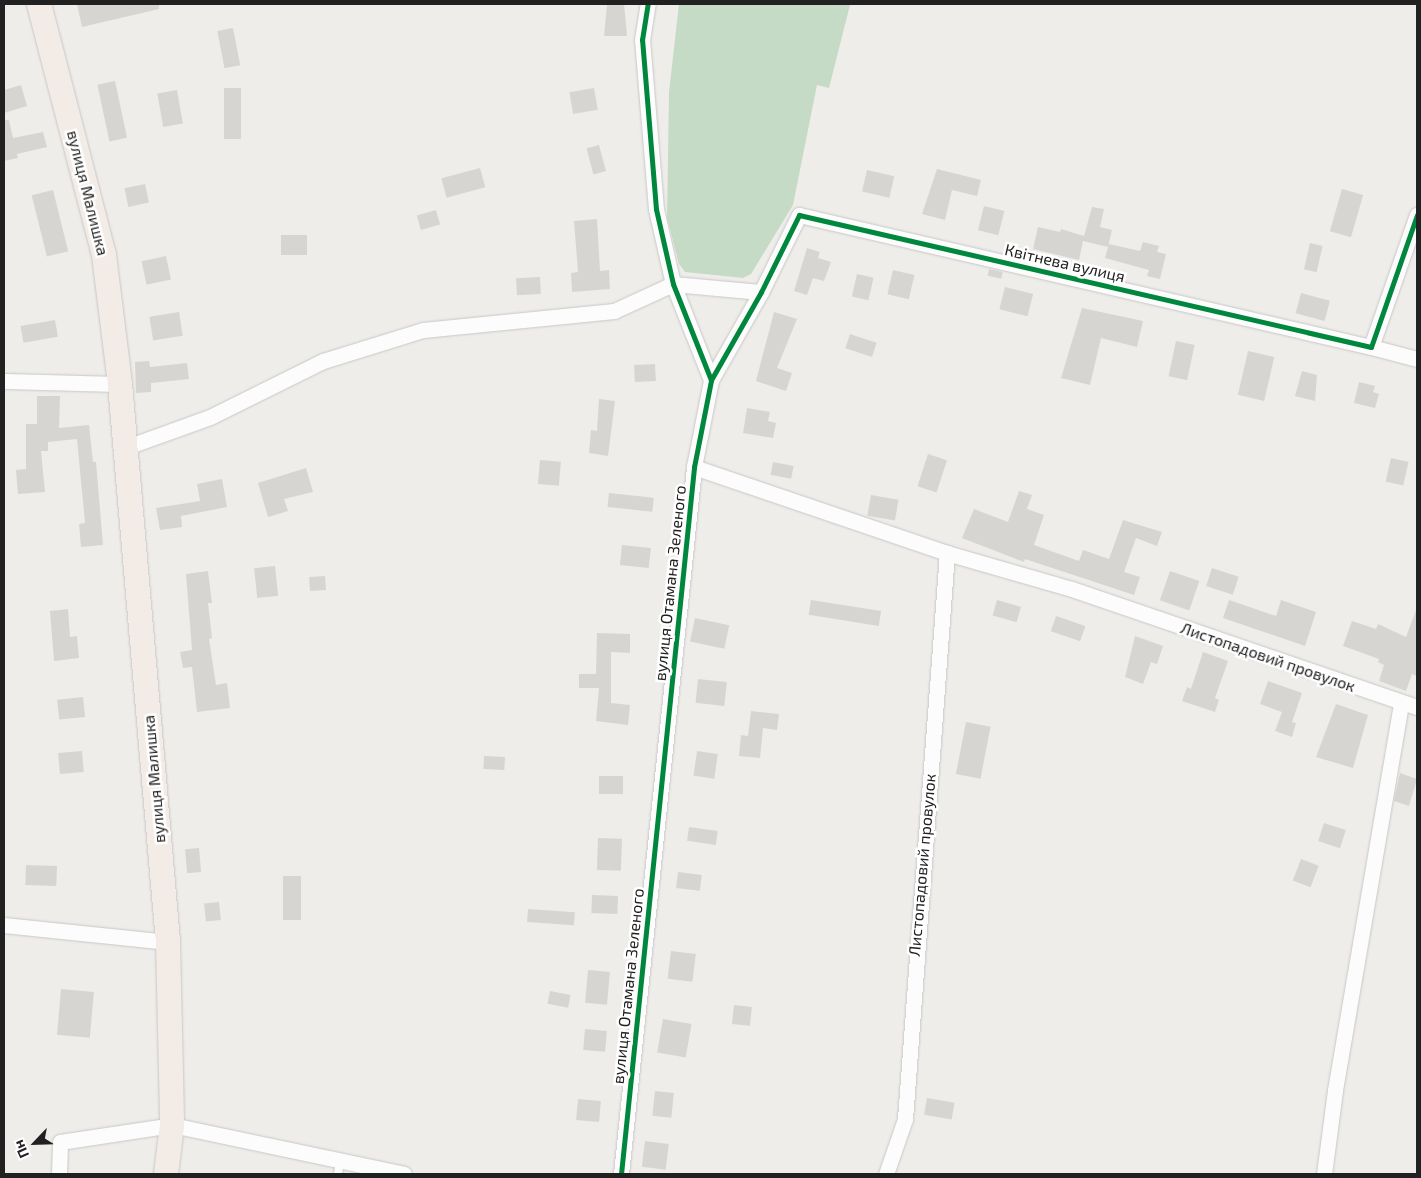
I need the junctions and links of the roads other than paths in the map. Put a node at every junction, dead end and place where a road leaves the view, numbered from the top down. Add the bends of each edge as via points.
1 (39, 4) edge
2 (648, 4) edge
3 (1417, 215) edge
4 (673, 284) junction
5 (761, 292) junction
6 (1371, 346) junction
7 (1417, 359) edge
8 (711, 380) junction
9 (4, 381) edge
10 (120, 384) junction
11 (124, 448) junction
12 (694, 467) junction
13 (947, 552) junction
14 (1401, 703) junction
15 (1417, 707) edge
16 (4, 925) edge
17 (168, 942) junction
18 (172, 1125) junction
19 (339, 1167) edge
20 (59, 1174) edge
21 (166, 1174) edge
22 (404, 1174) edge
23 (621, 1174) edge
24 (886, 1174) edge
25 (1324, 1174) edge

1 - 10 main road, вулиця Малишка via 104,255
2 - 4 street via 642,40 656,209
3 - 6 street
4 - 5 street
4 - 8 street
4 - 11 street via 614,311 423,330 323,361 210,417
5 - 6 street, Квітнева вулиця via 800,215
5 - 8 street, Квітнева вулиця
6 - 7 street
8 - 12 street, вулиця Отамана Зеленого
9 - 10 street
10 - 11 main road, вулиця Малишка
11 - 17 main road, вулиця Малишка
12 - 13 street, Листопадовий провулок
12 - 23 street, вулиця Отамана Зеленого
13 - 14 street, Листопадовий провулок via 1072,589
13 - 24 street, Листопадовий провулок via 905,1119
14 - 15 street, Листопадовий провулок
14 - 25 street via 1335,1090
16 - 17 street
17 - 18 main road, вулиця Малишка
18 - 19 street
18 - 20 street via 60,1142
18 - 21 main road, вулиця Малишка
19 - 22 street

